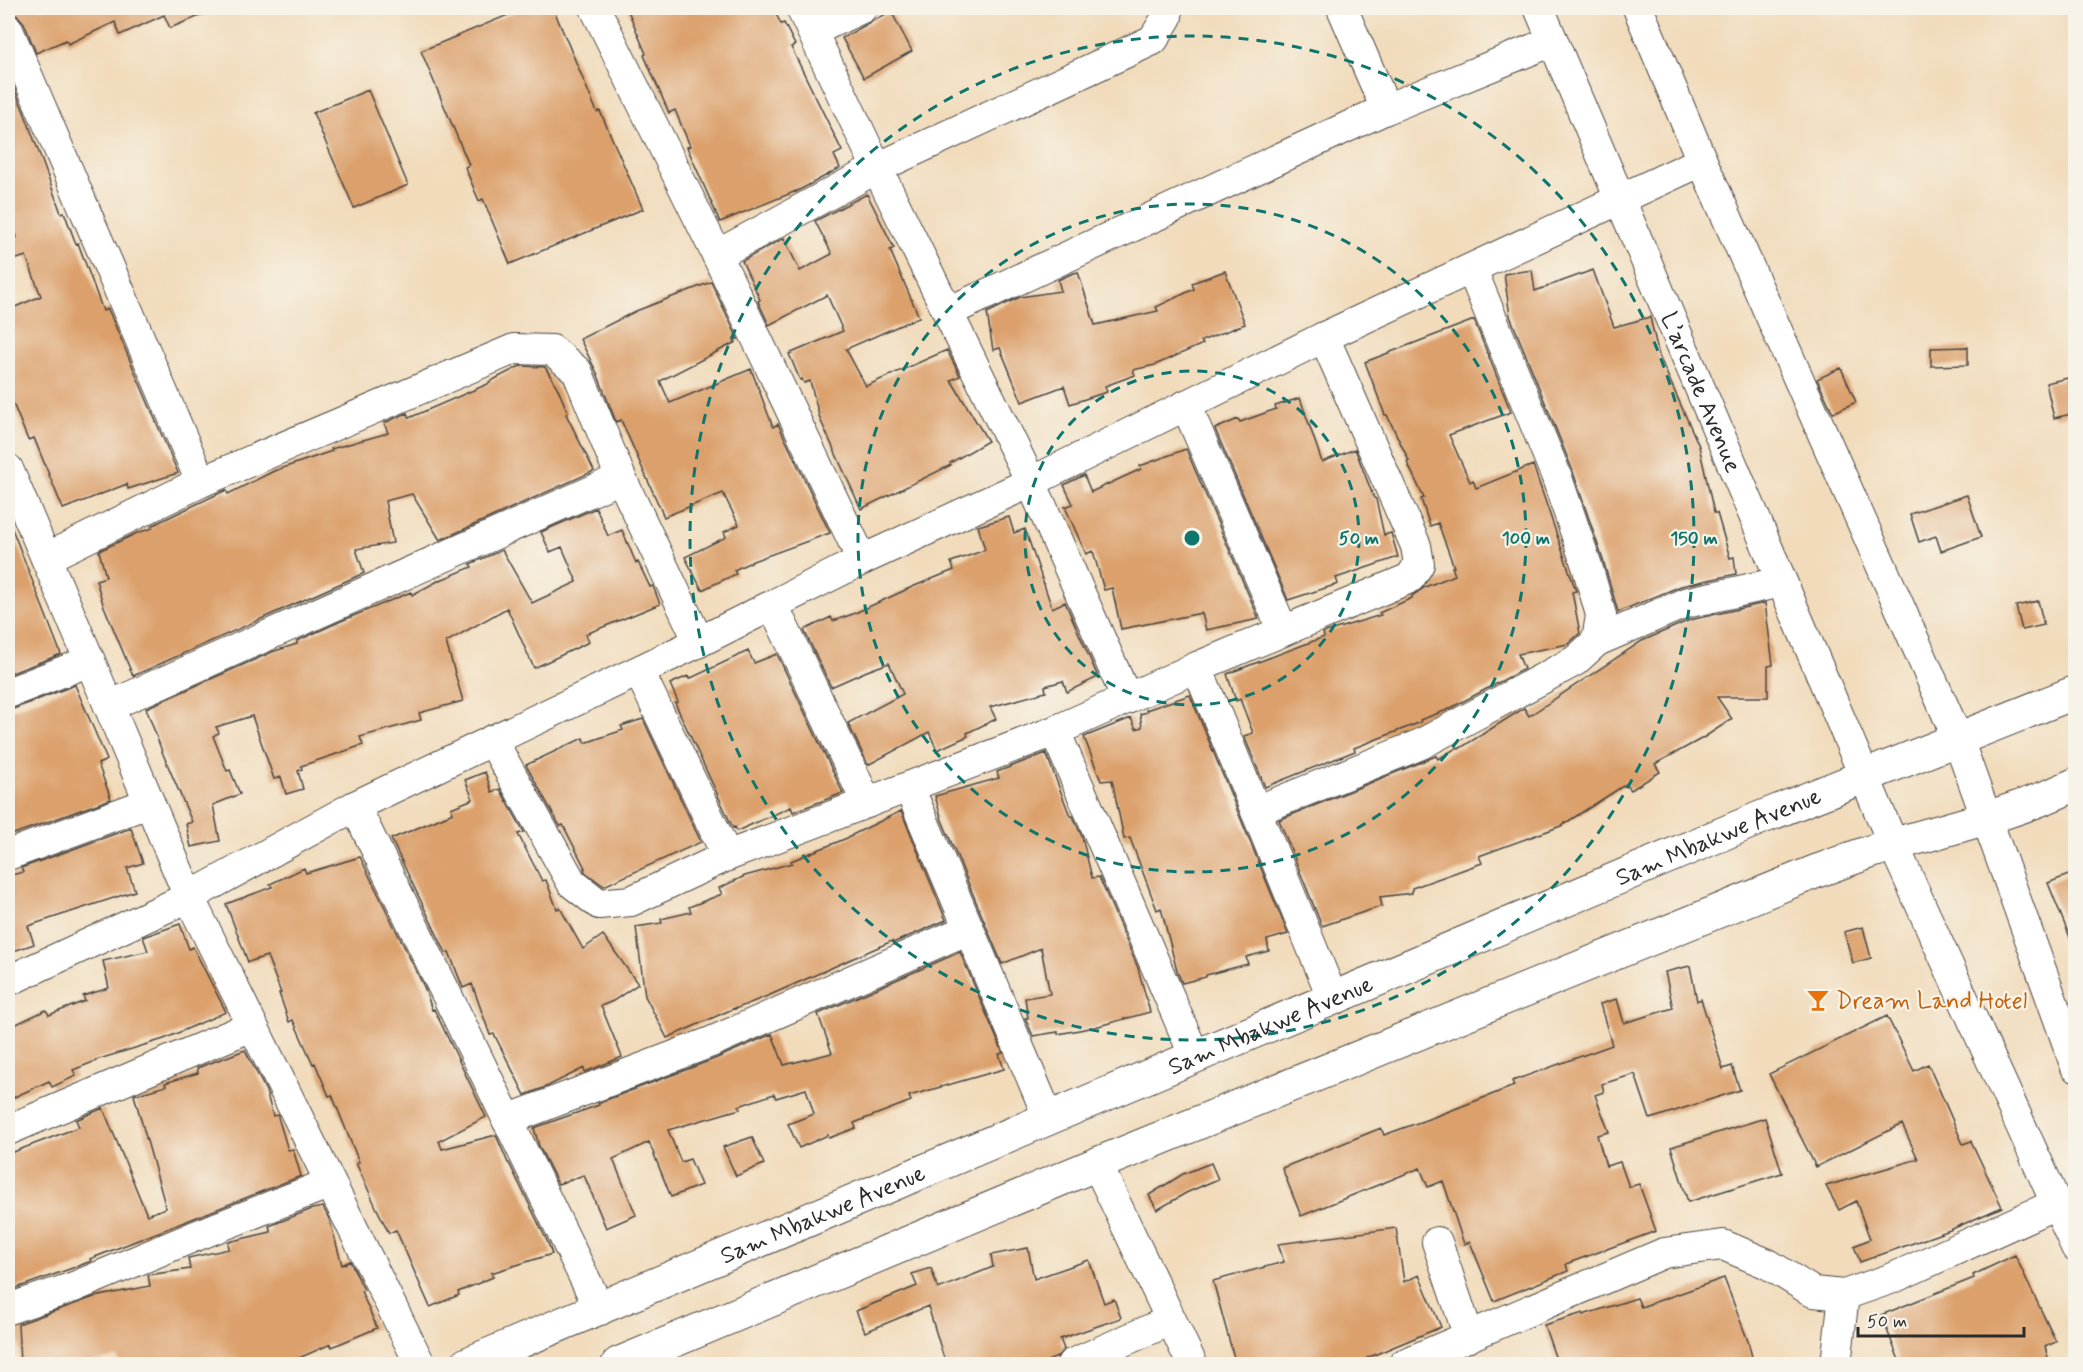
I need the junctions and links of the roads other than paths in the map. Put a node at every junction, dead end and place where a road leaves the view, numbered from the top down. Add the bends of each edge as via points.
1 (595, 8) edge
2 (862, 8) edge
3 (1167, 8) edge
4 (1342, 8) edge
5 (1539, 8) edge
6 (1638, 8) edge
7 (807, 20) edge
8 (8, 30) edge
9 (1553, 41) junction
10 (1386, 110) junction
11 (1702, 161) junction
12 (877, 168) junction
13 (1621, 199) junction
14 (717, 255) junction
15 (1472, 270) junction
16 (948, 312) junction
17 (1324, 337) junction
18 (1186, 405) junction
19 (8, 469) edge
20 (621, 478) junction
21 (201, 482) junction
22 (1031, 482) junction
23 (18, 523) edge
24 (46, 558) junction
25 (862, 560) junction
26 (1781, 582) junction
27 (773, 605) junction
28 (1283, 631) junction
29 (1597, 641) junction
30 (699, 642) junction
31 (90, 661) junction
32 (1197, 666) junction
33 (639, 671) junction
34 (8, 693) edge
35 (2076, 693) edge
36 (1127, 699) junction
37 (109, 706) junction
38 (1055, 731) junction
39 (1958, 739) junction
40 (492, 741) junction
41 (1863, 777) junction
42 (2076, 784) edge
43 (909, 787) junction
44 (148, 803) junction
45 (867, 803) junction
46 (355, 806) junction
47 (1256, 811) junction
48 (1986, 820) junction
49 (1893, 844) junction
50 (8, 855) edge
51 (727, 856) junction
52 (189, 897) junction
53 (969, 929) junction
54 (8, 981) edge
55 (1333, 999) junction
56 (2065, 1005) edge
57 (252, 1026) junction
58 (1195, 1058) junction
59 (2076, 1067) edge
60 (1049, 1119) junction
61 (507, 1120) junction
62 (8, 1130) edge
63 (1097, 1164) junction
64 (330, 1183) junction
65 (2056, 1204) junction
66 (1437, 1242) dead end
67 (2076, 1247) edge
68 (1844, 1295) junction
69 (8, 1309) edge
70 (600, 1310) junction
71 (1171, 1320) junction
72 (1456, 1349) edge
73 (420, 1365) edge
74 (467, 1365) edge
75 (618, 1365) edge
76 (1072, 1365) edge
77 (1192, 1365) edge
78 (1404, 1365) edge
79 (1836, 1365) edge

1 - 14 street
2 - 7 street
3 - 12 street via 1167,17 1153,40
4 - 10 street
5 - 9 street, L’arcade Avenue
6 - 11 street
7 - 12 street
8 - 21 street
9 - 10 street
9 - 13 street, L’arcade Avenue
10 - 16 street
11 - 13 street
11 - 39 street
12 - 14 street
12 - 16 street
13 - 15 street
13 - 26 street, L’arcade Avenue
14 - 25 street
15 - 17 street
15 - 29 street via 1556,475 1587,566 1601,615
16 - 22 street
17 - 18 street
17 - 28 street via 1416,546 1419,564 1410,578
18 - 22 street
18 - 28 street
19 - 23 street
20 - 21 street via 577,371 552,350 514,349
20 - 30 street
20 - 37 street
21 - 24 street
22 - 25 street
22 - 36 street
23 - 24 street
24 - 31 street
25 - 27 street
26 - 29 street via 1684,603
26 - 41 street, L’arcade Avenue
27 - 30 street
27 - 45 street
28 - 32 street
29 - 47 street via 1575,661 1421,744
30 - 33 street
31 - 34 street
31 - 37 street
32 - 36 street
32 - 47 street
33 - 40 street
33 - 51 street
35 - 39 main road, Sam Mbakwe Avenue
36 - 38 street
37 - 44 street
38 - 43 street
38 - 58 street
39 - 41 main road, Sam Mbakwe Avenue
39 - 48 street
40 - 46 street
40 - 51 street via 572,883 599,904 631,901
41 - 49 street, L’arcade Avenue
41 - 55 main road, Sam Mbakwe Avenue
42 - 48 main road
43 - 45 street
43 - 53 street
44 - 50 street
44 - 52 street
45 - 51 street
46 - 52 street
46 - 61 street
47 - 55 street
48 - 49 main road
48 - 56 street
49 - 63 main road via 1817,871
49 - 65 street, L’arcade Avenue
52 - 54 street
52 - 57 street
53 - 60 street
53 - 61 street via 711,1042
55 - 58 main road, Sam Mbakwe Avenue
56 - 59 street
57 - 62 street
57 - 64 street
58 - 60 main road, Sam Mbakwe Avenue
60 - 70 main road, Sam Mbakwe Avenue
61 - 70 street
63 - 71 street
63 - 75 main road
64 - 69 street via 74,1287
64 - 73 street
65 - 67 street, L’arcade Avenue
65 - 68 street via 1893,1278
66 - 72 street
68 - 72 street via 1813,1292 1768,1263 1723,1245 1664,1253
68 - 79 street
70 - 74 main road, Sam Mbakwe Avenue
71 - 76 street
71 - 77 street
72 - 78 street

